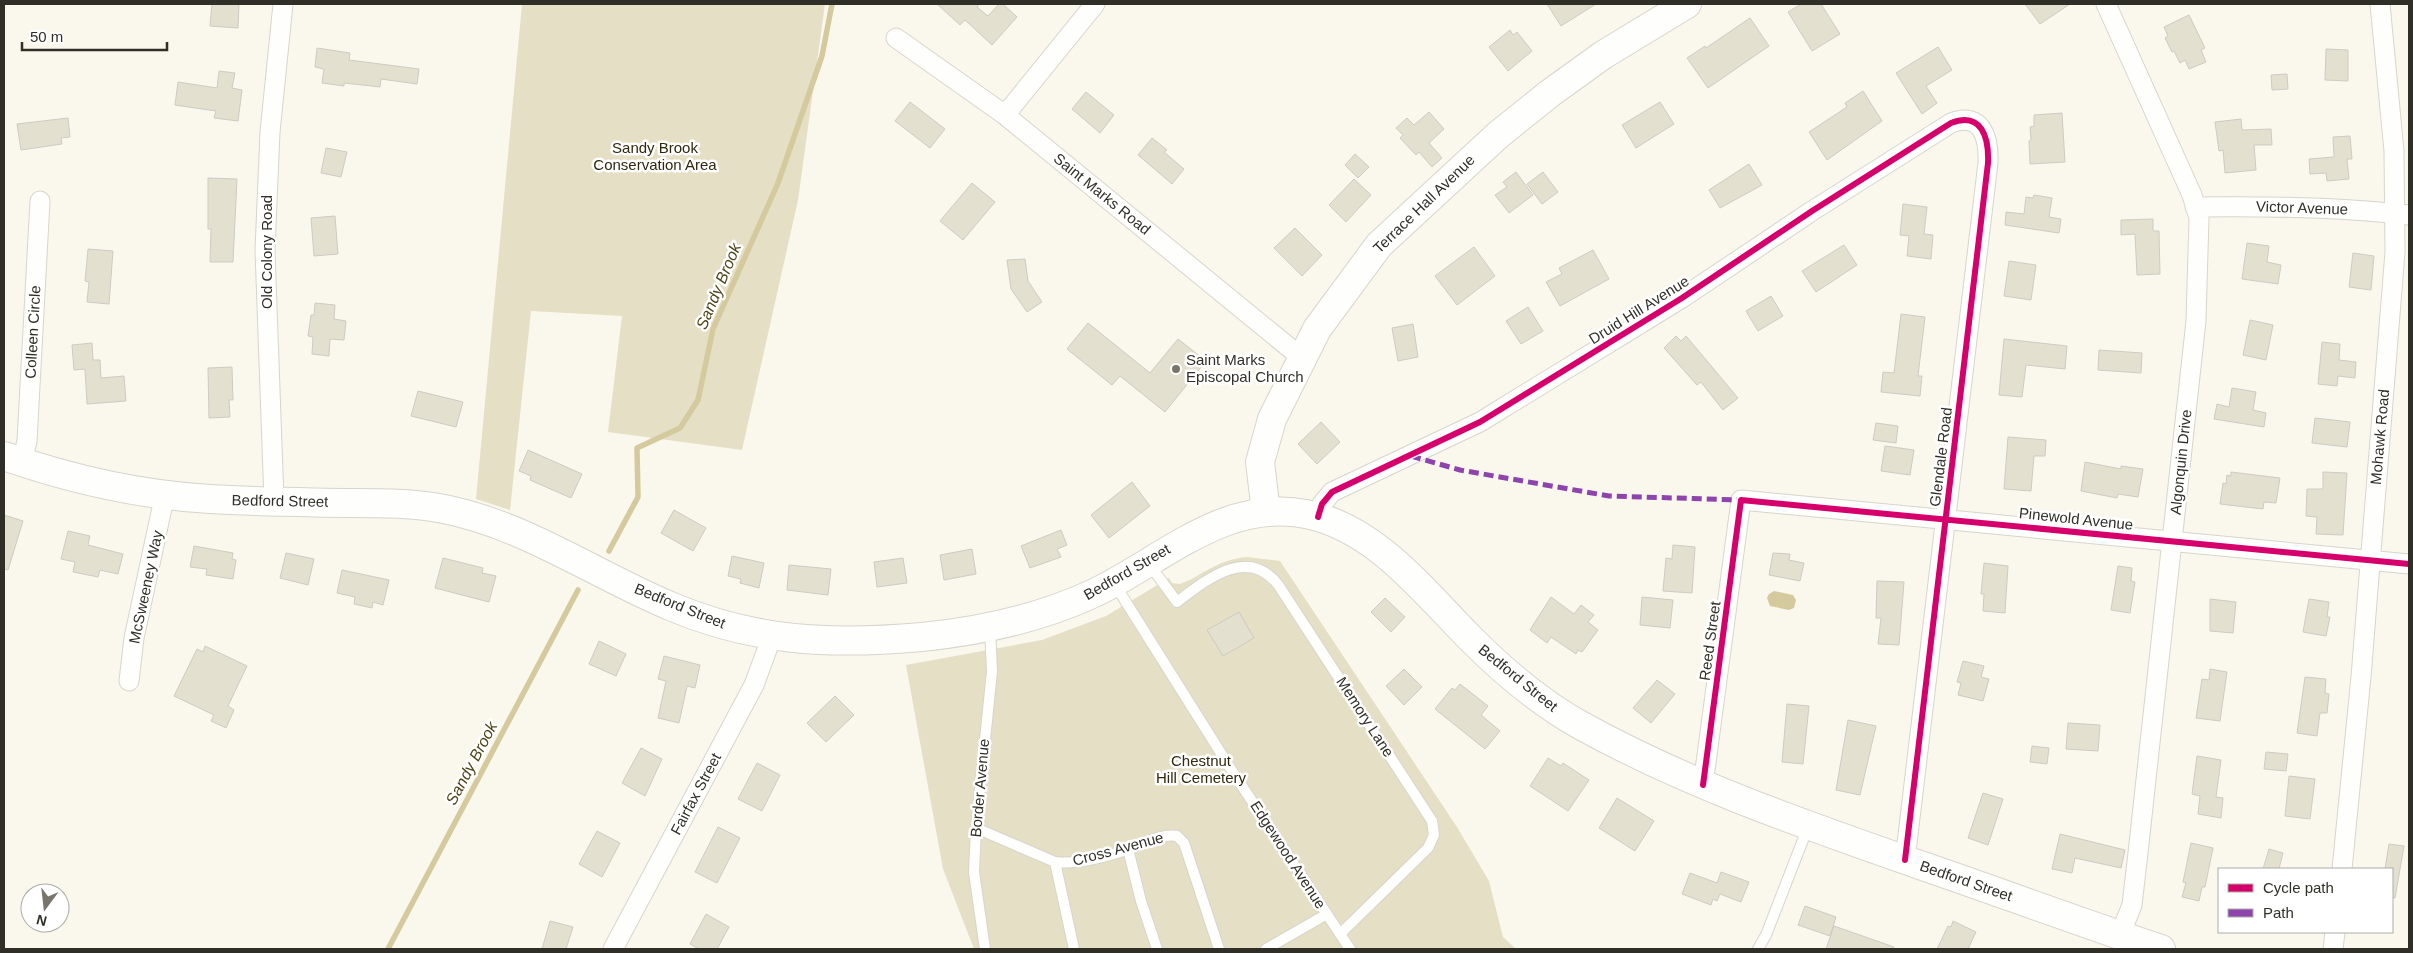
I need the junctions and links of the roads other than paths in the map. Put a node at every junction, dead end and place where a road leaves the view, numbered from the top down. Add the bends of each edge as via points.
1 (284, 4) edge
2 (1094, 4) edge
3 (1687, 4) edge
4 (2106, 4) edge
5 (2380, 4) edge
6 (896, 38) dead end
7 (1005, 115) junction
8 (1974, 121) joint
9 (40, 201) dead end
10 (2195, 207) junction
11 (2402, 214) edge
12 (1302, 358) junction
13 (13, 459) edge
14 (165, 494) junction
15 (1741, 500) joint
16 (274, 501) junction
17 (1266, 512) junction
18 (1318, 517) junction
19 (1946, 519) junction
20 (2172, 541) junction
21 (2369, 560) junction
22 (1147, 562) junction
23 (2409, 564) edge
24 (1113, 582) junction
25 (990, 627) junction
26 (772, 636) junction
27 (130, 681) dead end
28 (1703, 785) junction
29 (1808, 826) junction
30 (976, 828) junction
31 (1128, 849) junction
32 (1906, 860) junction
33 (1055, 862) junction
34 (2342, 868) edge
35 (1327, 914) junction
36 (2335, 933) edge
37 (1340, 934) junction
38 (2120, 935) junction
39 (613, 949) edge
40 (985, 949) edge
41 (1074, 949) edge
42 (1157, 949) edge
43 (1219, 949) edge
44 (1266, 949) edge
45 (1350, 949) edge
46 (1758, 949) edge
47 (2161, 949) edge
48 (2333, 949) edge

1 - 16 street, Old Colony Road via 270,132 265,250
2 - 7 street
3 - 12 main road, Terrace Hall Avenue via 1603,55 1548,94 1419,206 1378,245 1336,300
4 - 10 street, Algonquin Drive
5 - 11 street, Mohawk Road
6 - 7 street, Saint Marks Road
7 - 12 street, Saint Marks Road
8 - 18 street, Druid Hill Avenue via 1961,119 1951,123 1682,298 1480,422 1332,492 1322,504
8 - 19 street, Glendale Road via 1981,128 1989,149
9 - 13 street, Colleen Circle via 27,441
10 - 11 street, Victor Avenue via 2282,206
10 - 20 street, Algonquin Drive via 2199,253 2196,321
11 - 21 street, Mohawk Road via 2392,289
12 - 17 main road, Terrace Hall Avenue via 1272,419 1262,450 1260,466
13 - 14 main road, Bedford Street via 113,486
14 - 16 main road, Bedford Street
14 - 27 street, McSweeney Way via 134,638
15 - 19 street, Pinewold Avenue
15 - 28 street, Reed Street
16 - 26 main road, Bedford Street via 402,504 447,510 520,534 667,605 724,625
17 - 18 main road, Bedford Street
17 - 22 main road, Bedford Street via 1202,531
18 - 28 main road, Bedford Street via 1344,525 1368,540 1497,662 1573,721 1638,756
19 - 20 street, Pinewold Avenue
19 - 32 street, Glendale Road
20 - 21 street, Pinewold Avenue
20 - 38 street, Algonquin Drive via 2132,905
21 - 23 street, Pinewold Avenue
21 - 34 street, Mohawk Road
22 - 24 main road, Bedford Street
22 - 37 lane, Memory Lane via 1177,602 1208,579 1234,568 1250,567 1268,573 1432,821 1434,835 1428,848
24 - 25 main road, Bedford Street via 1056,609
24 - 35 lane, Edgewood Avenue
25 - 26 main road, Bedford Street via 858,641
25 - 30 lane, Border Avenue via 992,671
26 - 39 street, Fairfax Street via 754,686
28 - 29 main road, Bedford Street
29 - 32 main road, Bedford Street
29 - 46 lane
30 - 33 lane, Cross Avenue
30 - 40 lane, Border Avenue via 974,872
31 - 33 lane, Cross Avenue via 1073,863
31 - 42 lane
31 - 43 lane, Cross Avenue via 1168,835 1177,836 1184,843
32 - 38 main road, Bedford Street
33 - 41 lane
35 - 37 lane, Edgewood Avenue
35 - 44 lane
36 - 48 street
37 - 45 lane, Edgewood Avenue
38 - 47 main road, Bedford Street

